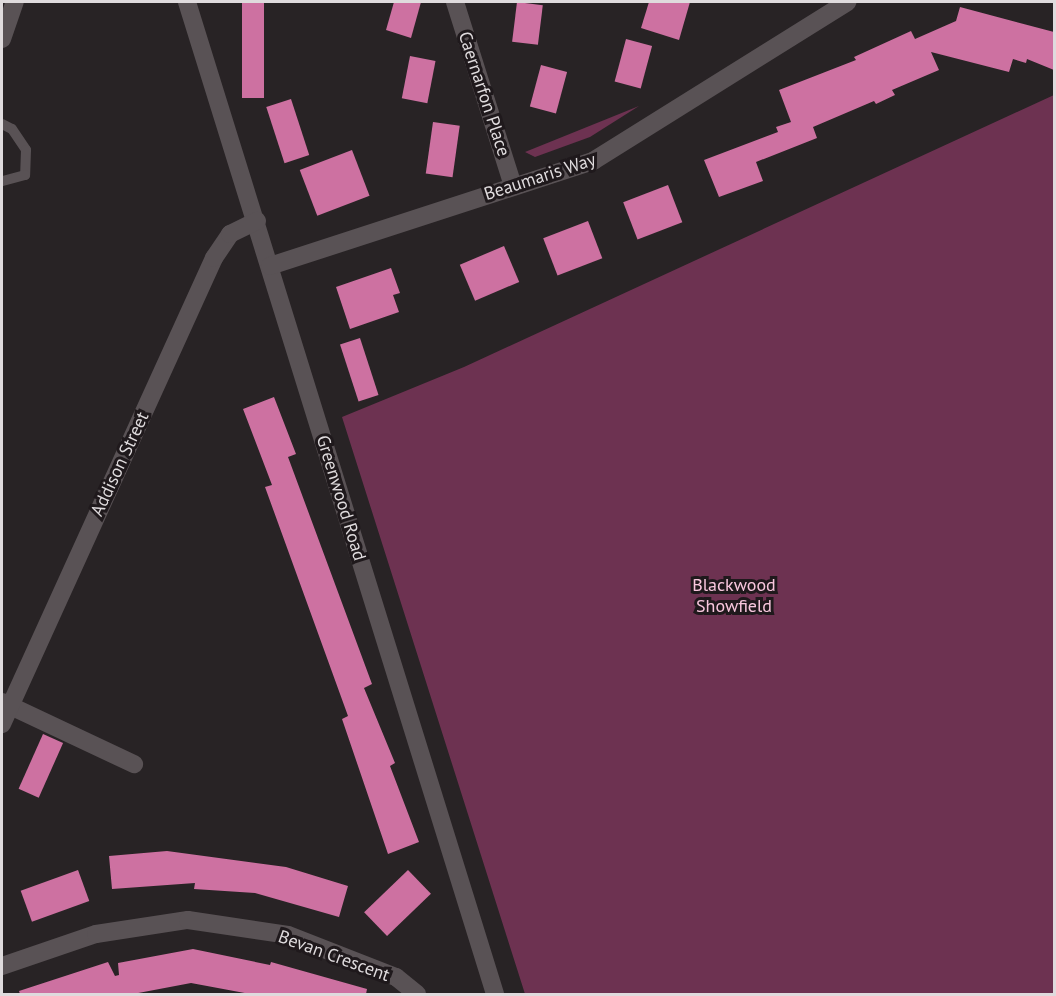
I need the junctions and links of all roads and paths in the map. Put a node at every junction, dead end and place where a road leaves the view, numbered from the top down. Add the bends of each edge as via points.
1 (15, 2) edge
2 (187, 2) edge
3 (454, 2) edge
4 (848, 2) edge
5 (2, 39) edge
6 (2, 124) edge
7 (2, 181) edge
8 (513, 186) junction
9 (257, 221) junction
10 (270, 266) junction
11 (5, 704) edge
12 (2, 724) edge
13 (134, 764) dead end
14 (2, 966) edge
15 (417, 994) edge
16 (495, 994) edge

1 - 5 street
2 - 9 street, Greenwood Road
3 - 8 street, Caernarfon Place
4 - 8 street, Beaumaris Way via 608,153
6 - 7 lane via 12,129 26,150 26,175
8 - 10 street, Beaumaris Way
9 - 10 street, Greenwood Road
9 - 11 street, Addison Street via 230,234 214,258
10 - 16 street, Greenwood Road
11 - 12 street, Addison Street
11 - 13 street
14 - 15 street, Bevan Crescent via 96,934 188,920 288,935 396,977

